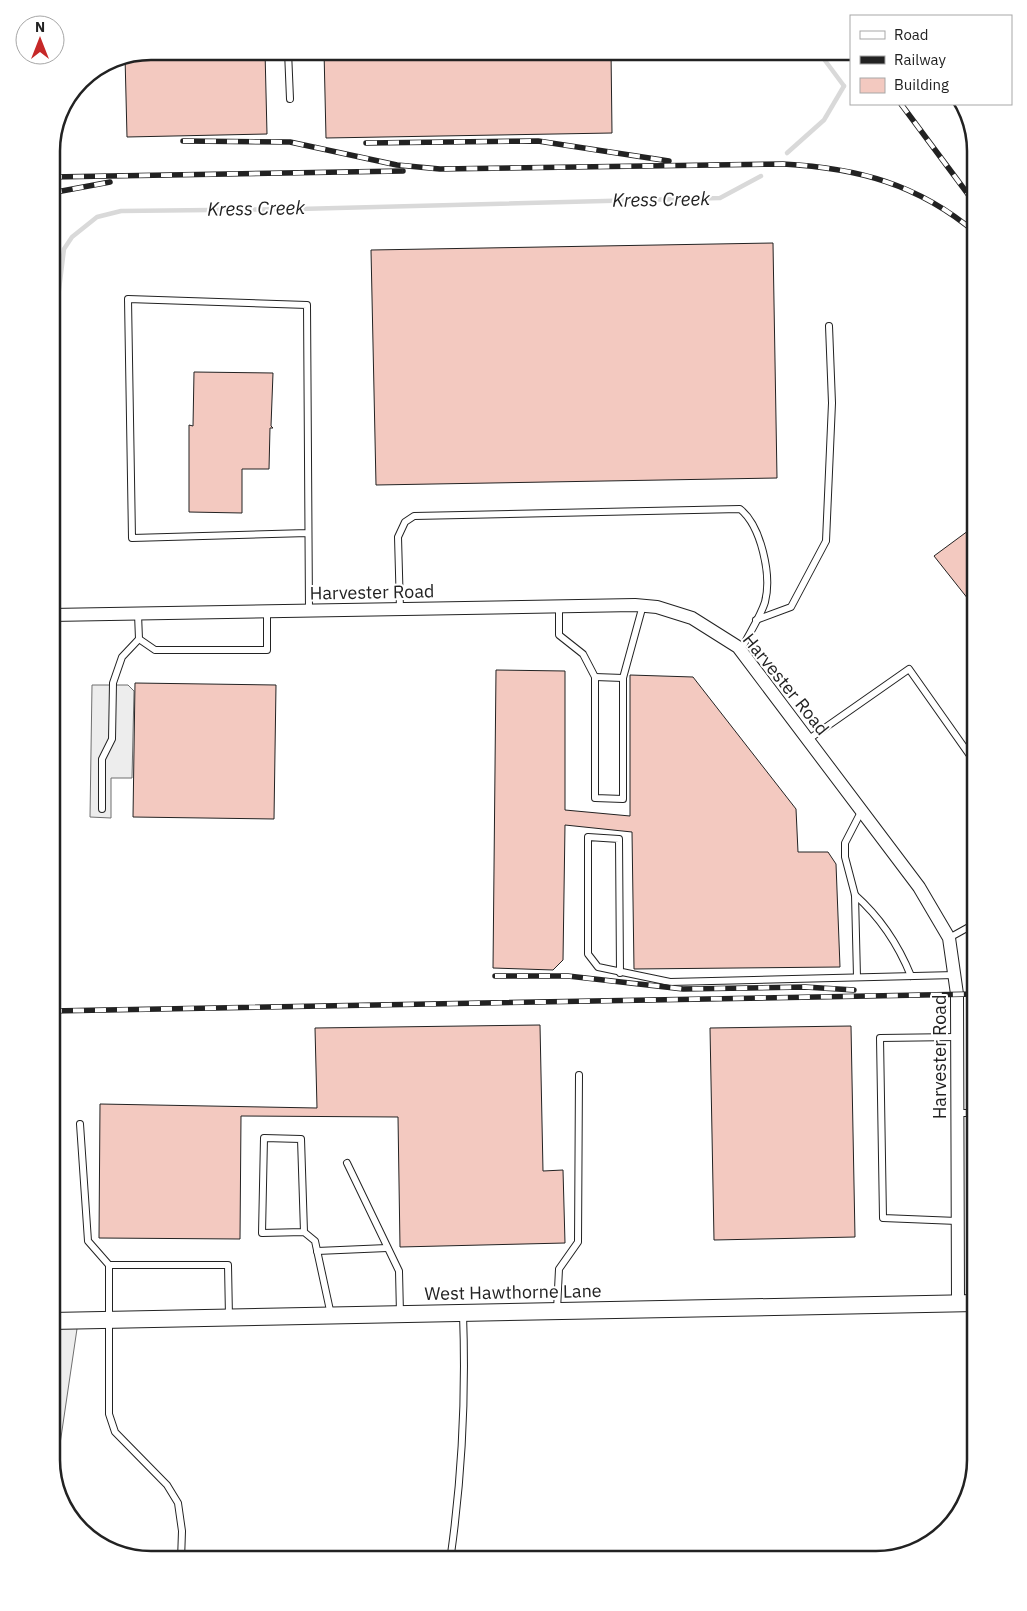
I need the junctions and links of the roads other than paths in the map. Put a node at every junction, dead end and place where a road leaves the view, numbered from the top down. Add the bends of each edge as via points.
1 (288, 60) edge
2 (290, 99) dead end
3 (829, 326) dead end
4 (308, 533) junction
5 (643, 605) junction
6 (559, 606) junction
7 (400, 609) junction
8 (309, 610) junction
9 (267, 612) junction
10 (138, 614) junction
11 (60, 615) edge
12 (756, 620) junction
13 (139, 639) junction
14 (741, 650) junction
15 (595, 676) junction
16 (623, 678) junction
17 (809, 739) junction
18 (967, 751) edge
19 (102, 809) dead end
20 (861, 812) junction
21 (855, 895) junction
22 (967, 928) edge
23 (949, 938) junction
24 (620, 973) junction
25 (955, 975) junction
26 (911, 976) junction
27 (857, 978) junction
28 (956, 1036) junction
29 (580, 1075) dead end
30 (956, 1114) junction
31 (967, 1114) edge
32 (80, 1124) dead end
33 (347, 1163) dead end
34 (957, 1221) junction
35 (304, 1232) junction
36 (387, 1248) junction
37 (317, 1251) junction
38 (109, 1265) junction
39 (958, 1303) junction
40 (967, 1303) edge
41 (557, 1311) junction
42 (464, 1313) junction
43 (400, 1314) junction
44 (331, 1315) junction
45 (228, 1317) junction
46 (108, 1320) junction
47 (60, 1321) edge
48 (181, 1551) edge
49 (451, 1551) edge

1 - 2 lane
3 - 12 lane via 832,403 826,541 791,607
4 - 4 lane via 132,538 128,299 307,305
4 - 8 lane
5 - 6 street, Harvester Road
5 - 14 street, Harvester Road via 692,618
5 - 16 lane
6 - 7 street, Harvester Road
6 - 15 lane via 559,635 583,654
7 - 8 street, Harvester Road
7 - 12 lane via 398,537 405,522 414,516 740,509 749,516 764,554 765,601
8 - 9 street, Harvester Road
9 - 10 street, Harvester Road
9 - 13 lane via 267,650 155,650
10 - 11 street, Harvester Road
10 - 13 lane
12 - 14 lane
13 - 19 lane via 122,657 113,683 112,739 102,758
14 - 17 street, Harvester Road
15 - 16 lane
15 - 16 lane via 595,798 623,799
17 - 18 lane via 909,669
17 - 20 street, Harvester Road
20 - 21 lane via 845,842 845,856
20 - 23 street, Harvester Road via 919,886
21 - 26 lane via 875,913 902,953
21 - 27 lane
22 - 23 lane
23 - 25 street, Harvester Road
24 - 24 lane via 598,967 588,954 588,837 618,839
24 - 27 lane via 670,982
25 - 26 lane
25 - 28 street, Harvester Road
26 - 27 lane
28 - 30 street, Harvester Road
28 - 34 lane via 880,1038 884,1218
29 - 41 lane via 578,1242 558,1269
30 - 31 lane
30 - 34 street, Harvester Road
32 - 38 lane via 88,1241
33 - 36 lane
34 - 39 street, Harvester Road
35 - 35 lane via 301,1139 264,1138 262,1234
35 - 37 lane via 315,1241
36 - 37 lane
36 - 43 lane via 400,1271
37 - 44 lane
38 - 45 lane via 228,1265
38 - 46 lane
39 - 40 street, West Hawthorne Lane
39 - 41 street, West Hawthorne Lane
41 - 42 street, West Hawthorne Lane
42 - 43 street, West Hawthorne Lane
42 - 49 lane via 460,1483
43 - 44 street, West Hawthorne Lane
44 - 45 street, West Hawthorne Lane
45 - 46 street, West Hawthorne Lane
46 - 47 street, West Hawthorne Lane
46 - 48 lane via 109,1414 115,1432 166,1485 178,1503

